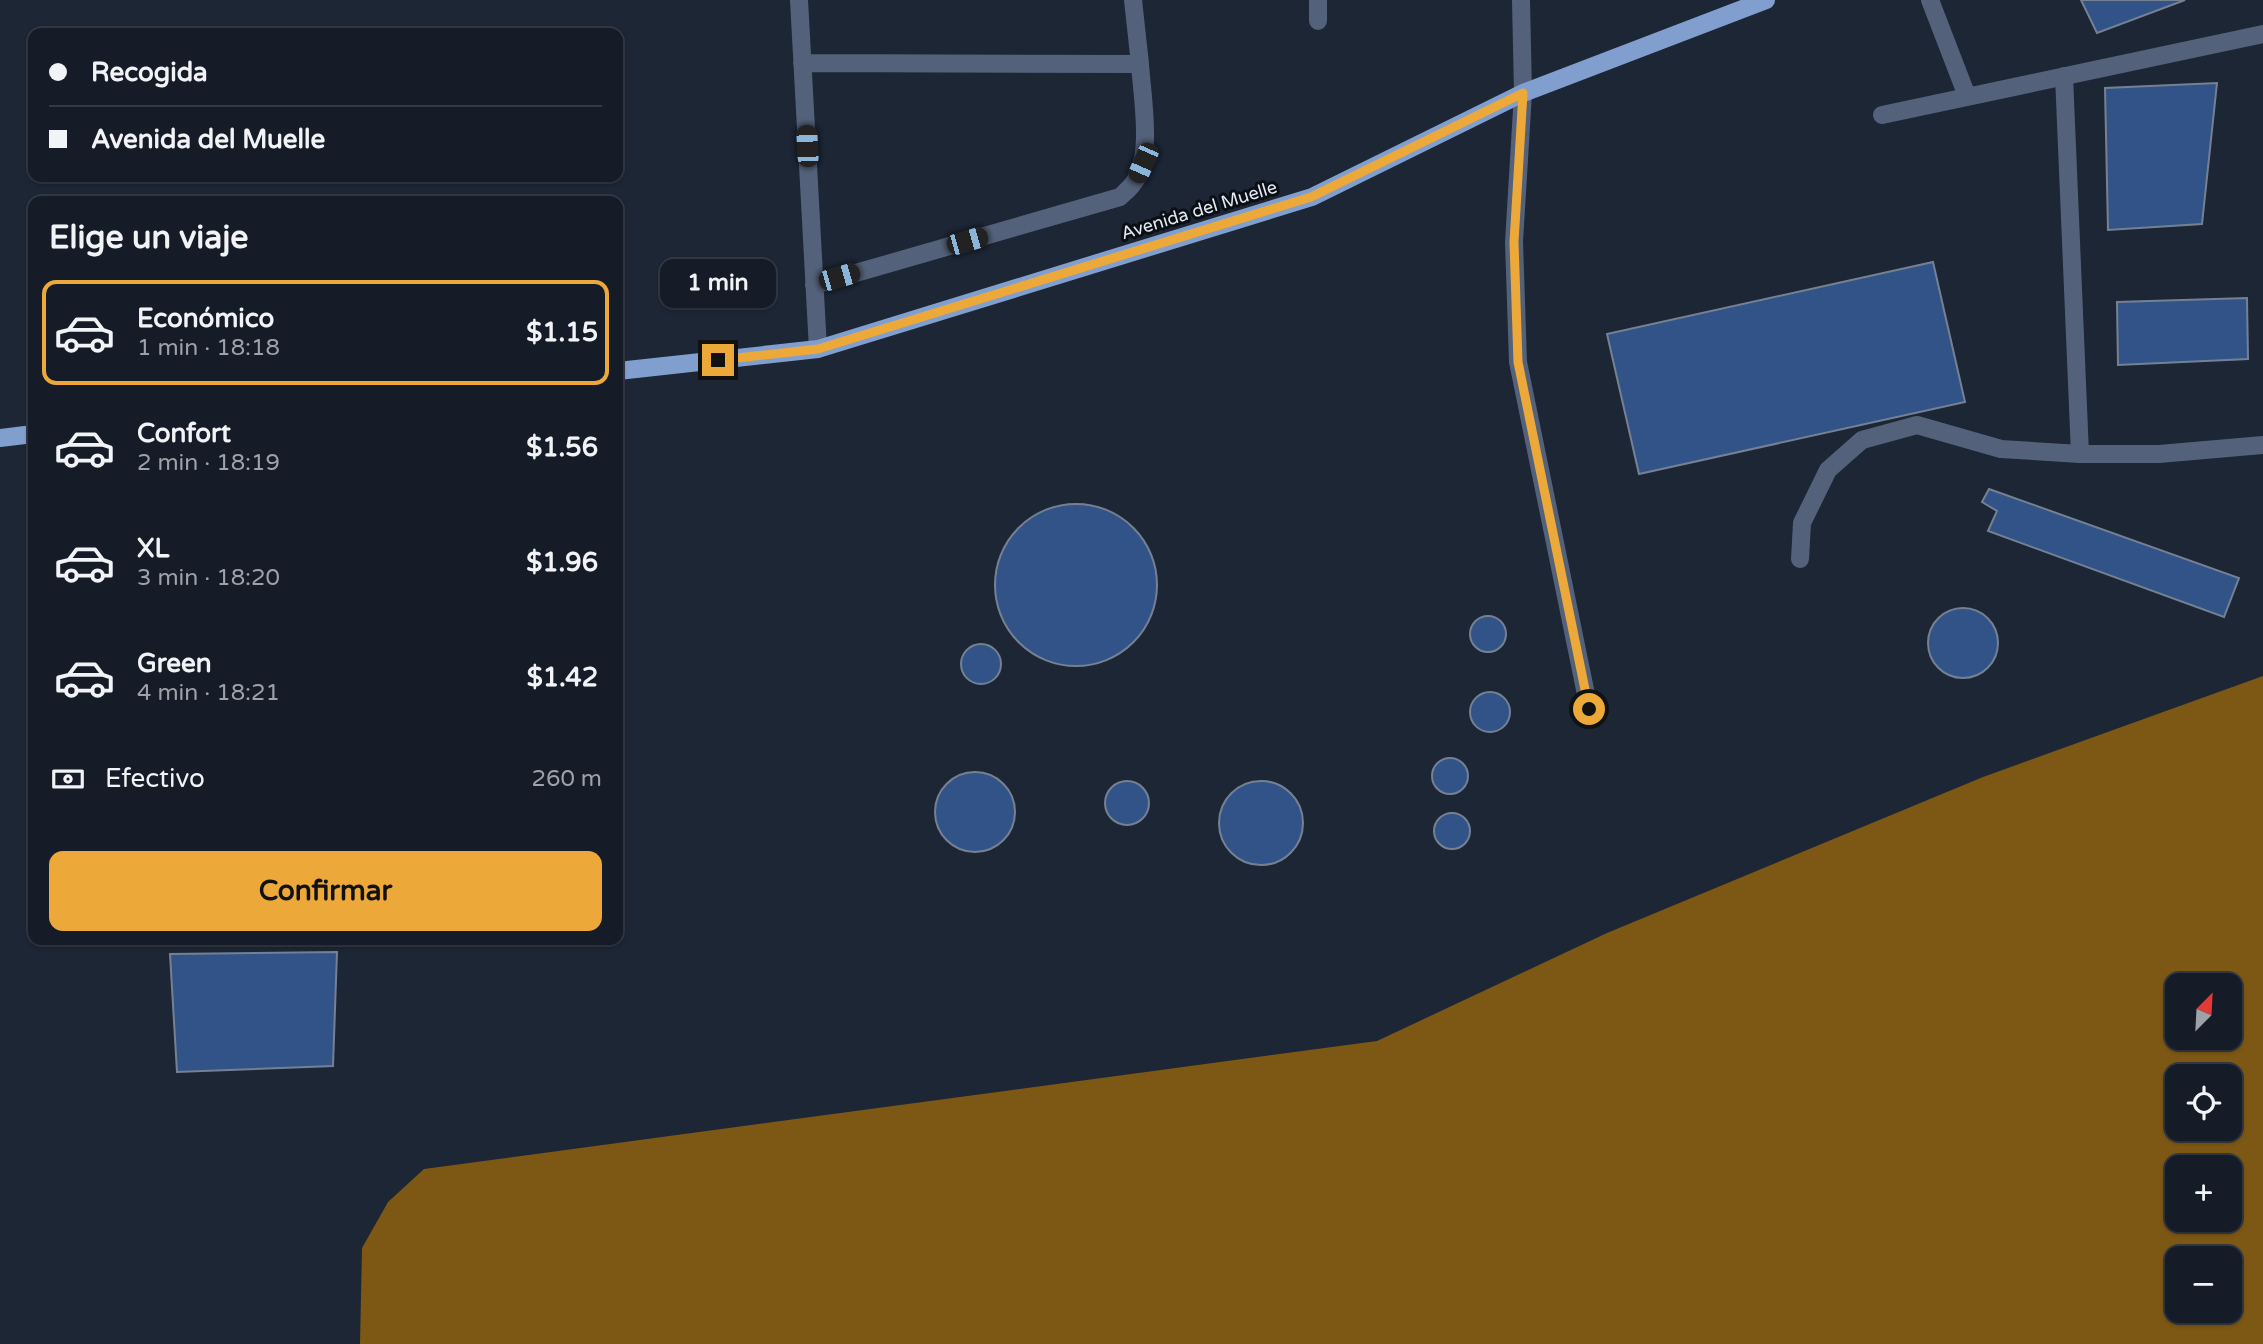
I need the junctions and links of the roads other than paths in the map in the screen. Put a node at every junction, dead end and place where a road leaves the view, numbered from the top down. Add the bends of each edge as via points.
1 (799, 0) edge
2 (1133, 0) edge
3 (1318, 0) edge
4 (1521, 0) edge
5 (1766, 0) edge
6 (1930, 0) edge
7 (1318, 21) dead end
8 (2263, 34) edge
9 (802, 63) junction
10 (1140, 64) junction
11 (2064, 76) junction
12 (1523, 93) junction
13 (1967, 96) junction
14 (1882, 115) dead end
15 (814, 285) junction
16 (818, 349) junction
17 (623, 370) edge
18 (28, 435) edge
19 (0, 438) edge
20 (2263, 445) edge
21 (2080, 454) junction
22 (1800, 559) dead end
23 (1589, 709) dead end

1 - 9 lane
2 - 10 lane
3 - 7 lane
4 - 12 lane
5 - 12 main road, Avenida del Muelle
6 - 13 lane
8 - 11 lane
9 - 10 lane
9 - 15 lane
10 - 15 lane via 1143,163 1134,184 1120,197
11 - 13 lane
11 - 21 lane
12 - 16 main road, Avenida del Muelle via 1311,197
12 - 23 lane via 1514,242 1518,362
13 - 14 lane
15 - 16 lane
16 - 17 main road, Avenida del Muelle
18 - 19 main road
20 - 21 lane via 2159,454
21 - 22 lane via 2001,449 1917,425 1862,440 1828,470 1802,523

